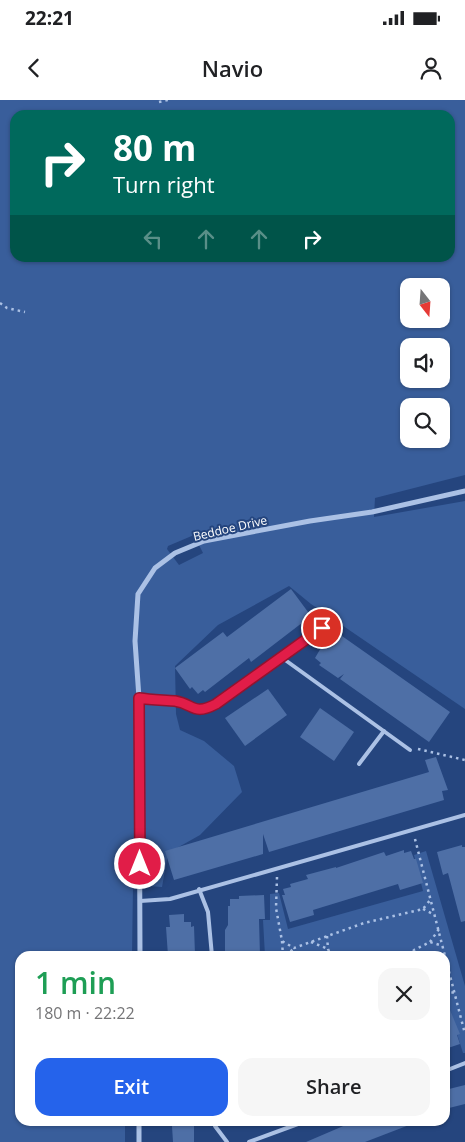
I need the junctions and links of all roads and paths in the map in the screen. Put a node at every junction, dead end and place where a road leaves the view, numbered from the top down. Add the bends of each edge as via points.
1 (168, 100) edge
2 (159, 102) dead end
3 (0, 303) edge
4 (25, 312) dead end
5 (465, 491) edge
6 (322, 628) dead end
7 (281, 657) junction
8 (139, 698) junction
9 (384, 732) junction
10 (410, 750) joint
11 (465, 760) edge
12 (359, 764) dead end
13 (465, 814) edge
14 (413, 830) junction
15 (278, 867) junction
16 (199, 890) junction
17 (431, 899) junction
18 (140, 901) junction
19 (423, 909) junction
20 (435, 915) junction
21 (439, 928) junction
22 (327, 936) junction
23 (282, 941) junction
24 (311, 942) junction
25 (430, 942) junction
26 (443, 946) junction
27 (294, 948) junction
28 (328, 949) joint
29 (140, 951) edge
30 (212, 951) edge
31 (284, 951) edge
32 (291, 951) edge
33 (413, 951) edge
34 (444, 951) edge
35 (450, 979) edge
36 (450, 992) edge
37 (455, 993) junction
38 (465, 1034) edge
39 (465, 1063) edge
40 (450, 1068) edge
41 (140, 1126) edge
42 (215, 1126) edge
43 (293, 1126) edge
44 (140, 1142) edge
45 (227, 1142) edge
46 (250, 1142) edge

1 - 2 path
3 - 4 path
5 - 8 street, Beddoe Drive via 372,512 204,541 175,553 155,568 138,594 135,640
6 - 7 lane
7 - 8 lane via 206,709
7 - 9 lane
8 - 18 street, Beddoe Drive
9 - 10 lane
9 - 12 lane
10 - 11 path
13 - 14 lane
14 - 15 lane
14 - 17 path
15 - 16 lane
15 - 23 path via 276,908
16 - 18 lane via 170,899
16 - 30 lane via 208,912
17 - 19 path
17 - 20 path
18 - 29 street, Beddoe Drive
19 - 20 path
19 - 22 path
20 - 21 path
21 - 25 path
21 - 26 path
22 - 24 path
22 - 28 path
23 - 27 path
23 - 31 path
24 - 27 path
24 - 28 path
25 - 26 path
25 - 33 path
26 - 34 path
27 - 32 path
35 - 37 path
36 - 37 path
37 - 38 path
39 - 40 lane
41 - 44 street
42 - 45 lane
43 - 46 lane

